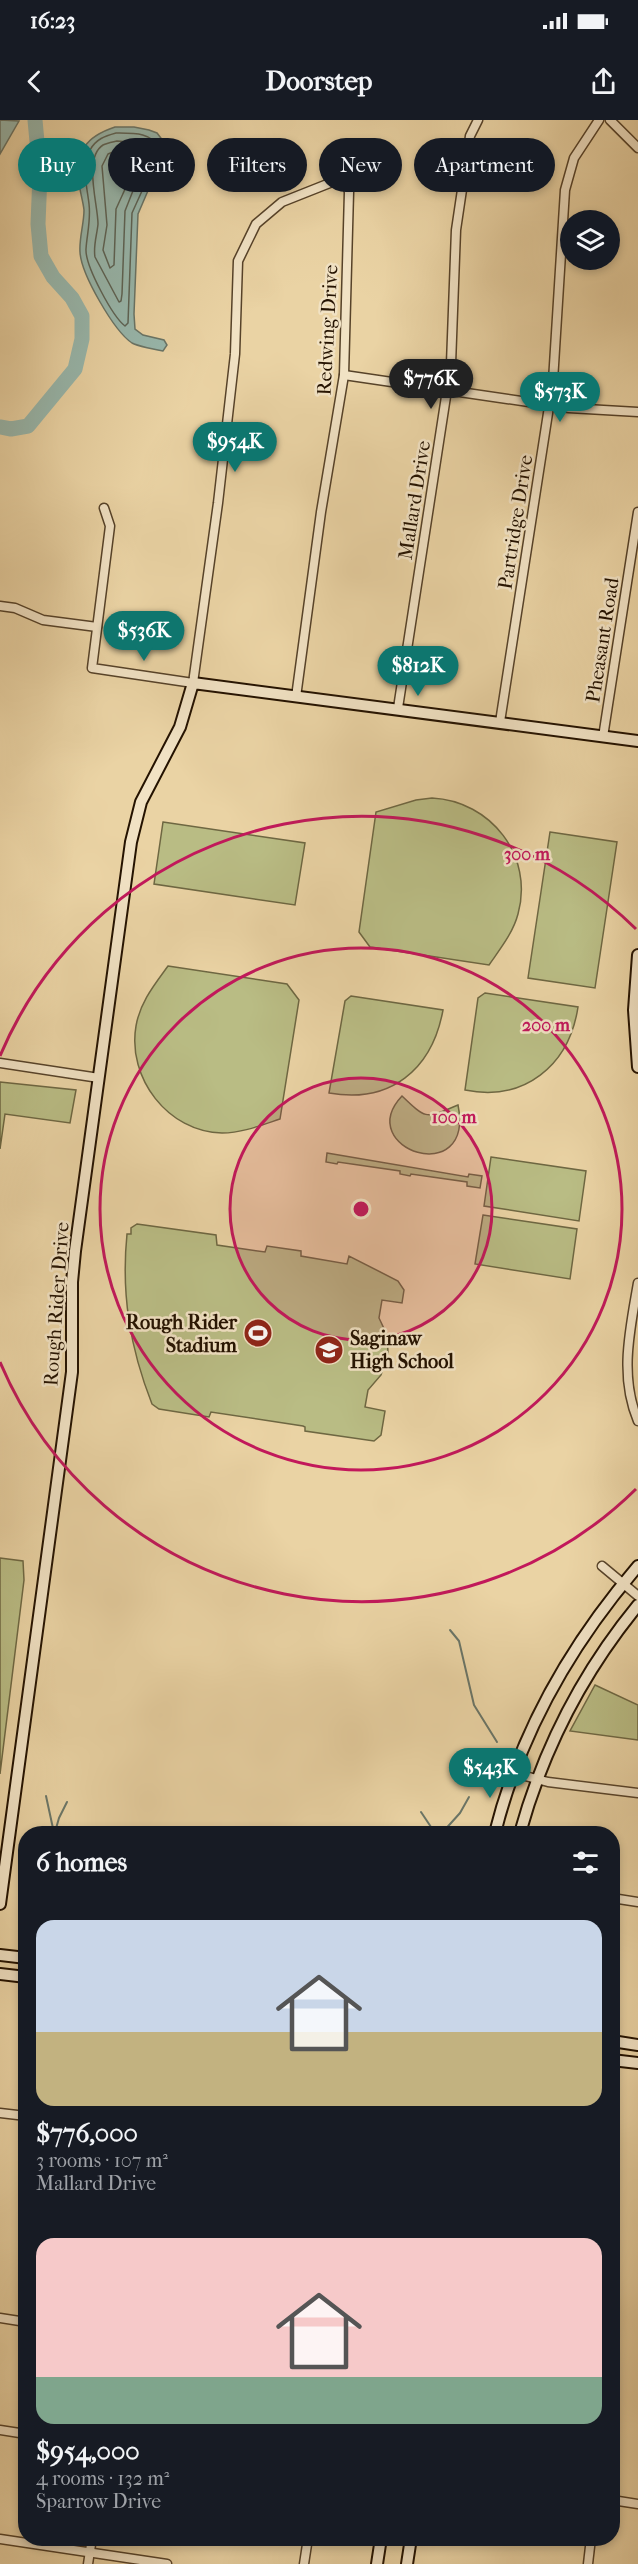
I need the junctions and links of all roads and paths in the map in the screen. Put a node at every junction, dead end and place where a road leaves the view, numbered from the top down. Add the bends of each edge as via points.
1 (478, 120) edge
2 (599, 120) edge
3 (610, 120) edge
4 (638, 148) edge
5 (344, 375) junction
6 (447, 390) junction
7 (550, 405) junction
8 (638, 412) edge
9 (104, 508) dead end
10 (638, 512) edge
11 (0, 606) edge
12 (97, 627) junction
13 (193, 683) junction
14 (296, 697) junction
15 (398, 708) junction
16 (500, 722) junction
17 (603, 737) junction
18 (638, 741) edge
19 (638, 955) edge
20 (0, 1064) edge
21 (638, 1067) edge
22 (99, 1078) junction
23 (638, 1283) edge
24 (636, 1304) edge
25 (638, 1421) edge
26 (602, 1566) dead end
27 (638, 1566) edge
28 (623, 1583) junction
29 (638, 1596) edge
30 (638, 1605) edge
31 (514, 1773) junction
32 (537, 1780) junction
33 (638, 1793) edge
34 (497, 1826) edge
35 (522, 1826) edge
36 (620, 1899) edge
37 (638, 1902) edge
38 (0, 1904) edge
39 (0, 1955) edge
40 (18, 1958) edge
41 (0, 1974) edge
42 (18, 1976) edge
43 (620, 2042) edge
44 (638, 2045) edge
45 (620, 2061) edge
46 (638, 2063) edge
47 (0, 2113) edge
48 (18, 2115) edge
49 (0, 2318) edge
50 (18, 2321) edge
51 (0, 2430) edge
52 (18, 2433) edge
53 (620, 2501) edge
54 (638, 2504) edge
55 (0, 2539) edge
56 (18, 2542) edge
57 (48, 2546) edge
58 (91, 2546) edge
59 (307, 2546) edge
60 (380, 2546) edge
61 (410, 2546) edge
62 (590, 2546) edge
63 (90, 2552) junction
64 (88, 2564) edge
65 (167, 2564) edge
66 (304, 2564) edge
67 (377, 2564) edge
68 (407, 2564) edge
69 (588, 2564) edge

1 - 6 street, Mallard Drive via 470,136 456,230 453,340
2 - 7 street, Partridge Drive via 574,158 565,190
3 - 4 street
5 - 6 street
5 - 13 street, Redwing Drive via 349,192 345,177 282,202 256,224 238,261 235,354
5 - 14 street, Redwing Drive
6 - 7 street
6 - 15 street, Mallard Drive
7 - 8 street
7 - 16 street, Partridge Drive
9 - 12 street via 110,526
10 - 17 street, Pheasant Road
11 - 12 street via 43,620
12 - 13 street via 92,668
13 - 14 street
13 - 22 street, Rough Rider Drive via 180,727 148,784 137,814
14 - 15 street
15 - 16 street
16 - 17 street
17 - 18 street
19 - 21 street via 634,1010
20 - 22 street
22 - 38 street, Rough Rider Drive via 72,1282 72,1372
23 - 24 street
24 - 25 street via 627,1374
26 - 28 street
27 - 28 street
28 - 29 street
28 - 31 street via 560,1672
30 - 32 street via 586,1678
31 - 32 street
31 - 34 street
32 - 33 street
32 - 35 street
36 - 37 street
39 - 40 street
41 - 42 street
43 - 44 street
45 - 46 street
47 - 48 street
49 - 50 street
51 - 52 street
53 - 54 street
55 - 56 street
57 - 63 street
58 - 63 street
59 - 66 street
60 - 67 street
61 - 68 street
62 - 69 street
63 - 64 street
63 - 65 street

